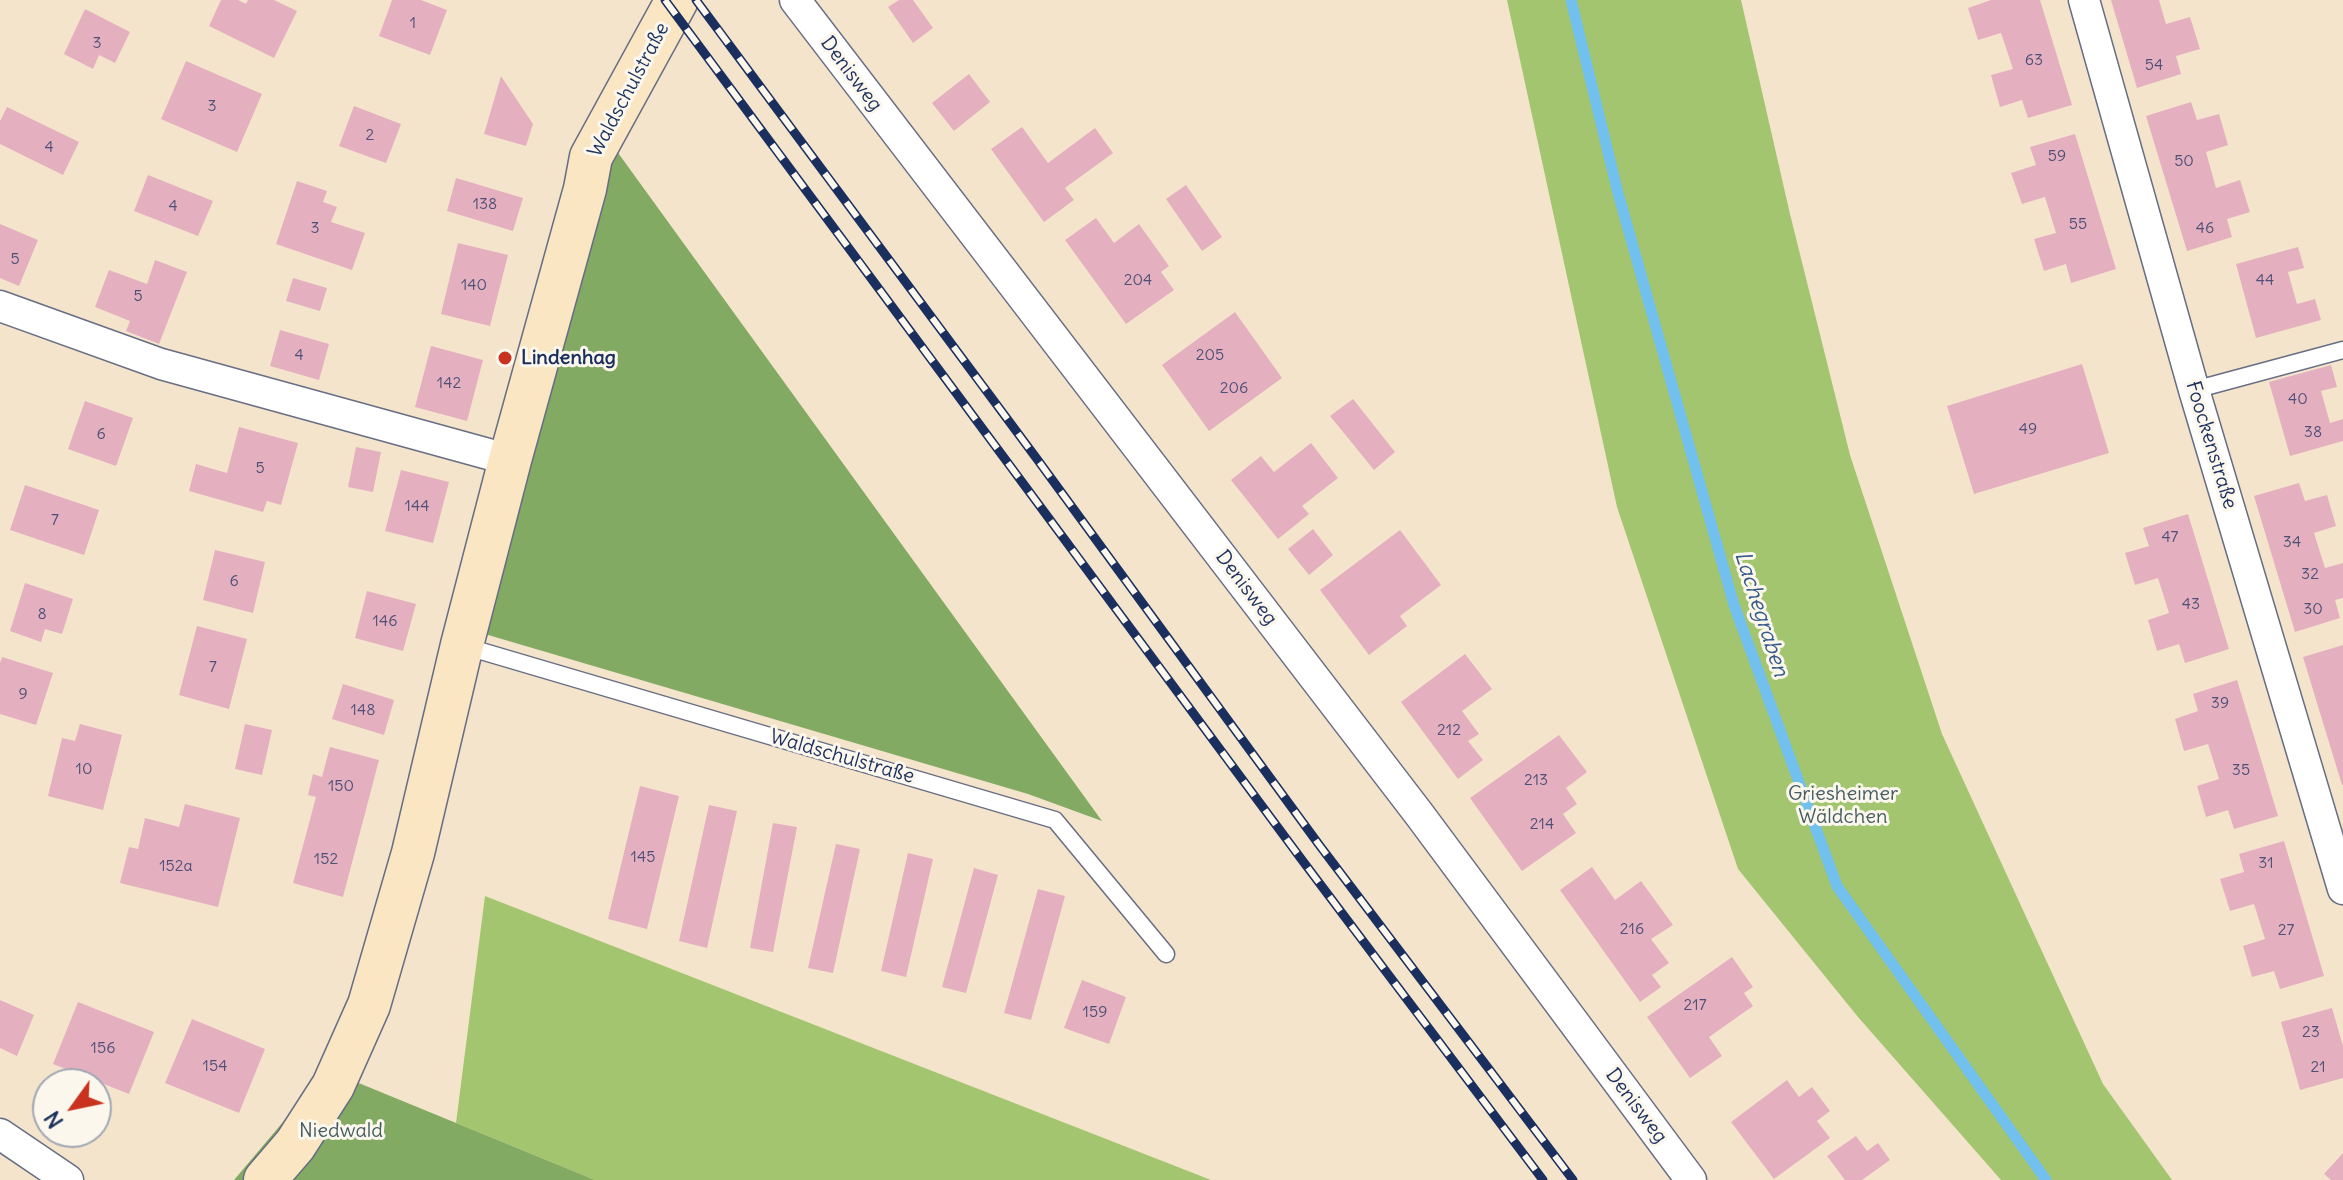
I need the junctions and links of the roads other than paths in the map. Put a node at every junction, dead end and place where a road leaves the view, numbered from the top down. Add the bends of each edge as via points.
1 (677, 0) edge
2 (795, 0) edge
3 (2084, 0) edge
4 (0, 306) edge
5 (2343, 350) edge
6 (2194, 390) junction
7 (510, 460) junction
8 (462, 645) junction
9 (2343, 889) edge
10 (1166, 954) dead end
11 (0, 1134) edge
12 (68, 1180) edge
13 (265, 1180) edge
14 (1691, 1180) edge

1 - 7 street, Waldschulstraße via 591,157
2 - 14 street, Denisweg via 1419,814
3 - 6 street, Foockenstraße
4 - 7 street via 161,364
5 - 6 lane
6 - 9 street, Foockenstraße
7 - 8 street, Waldschulstraße
8 - 10 lane, Waldschulstraße via 1055,820
8 - 13 street, Waldschulstraße via 413,853 369,1005 333,1086
11 - 12 street

